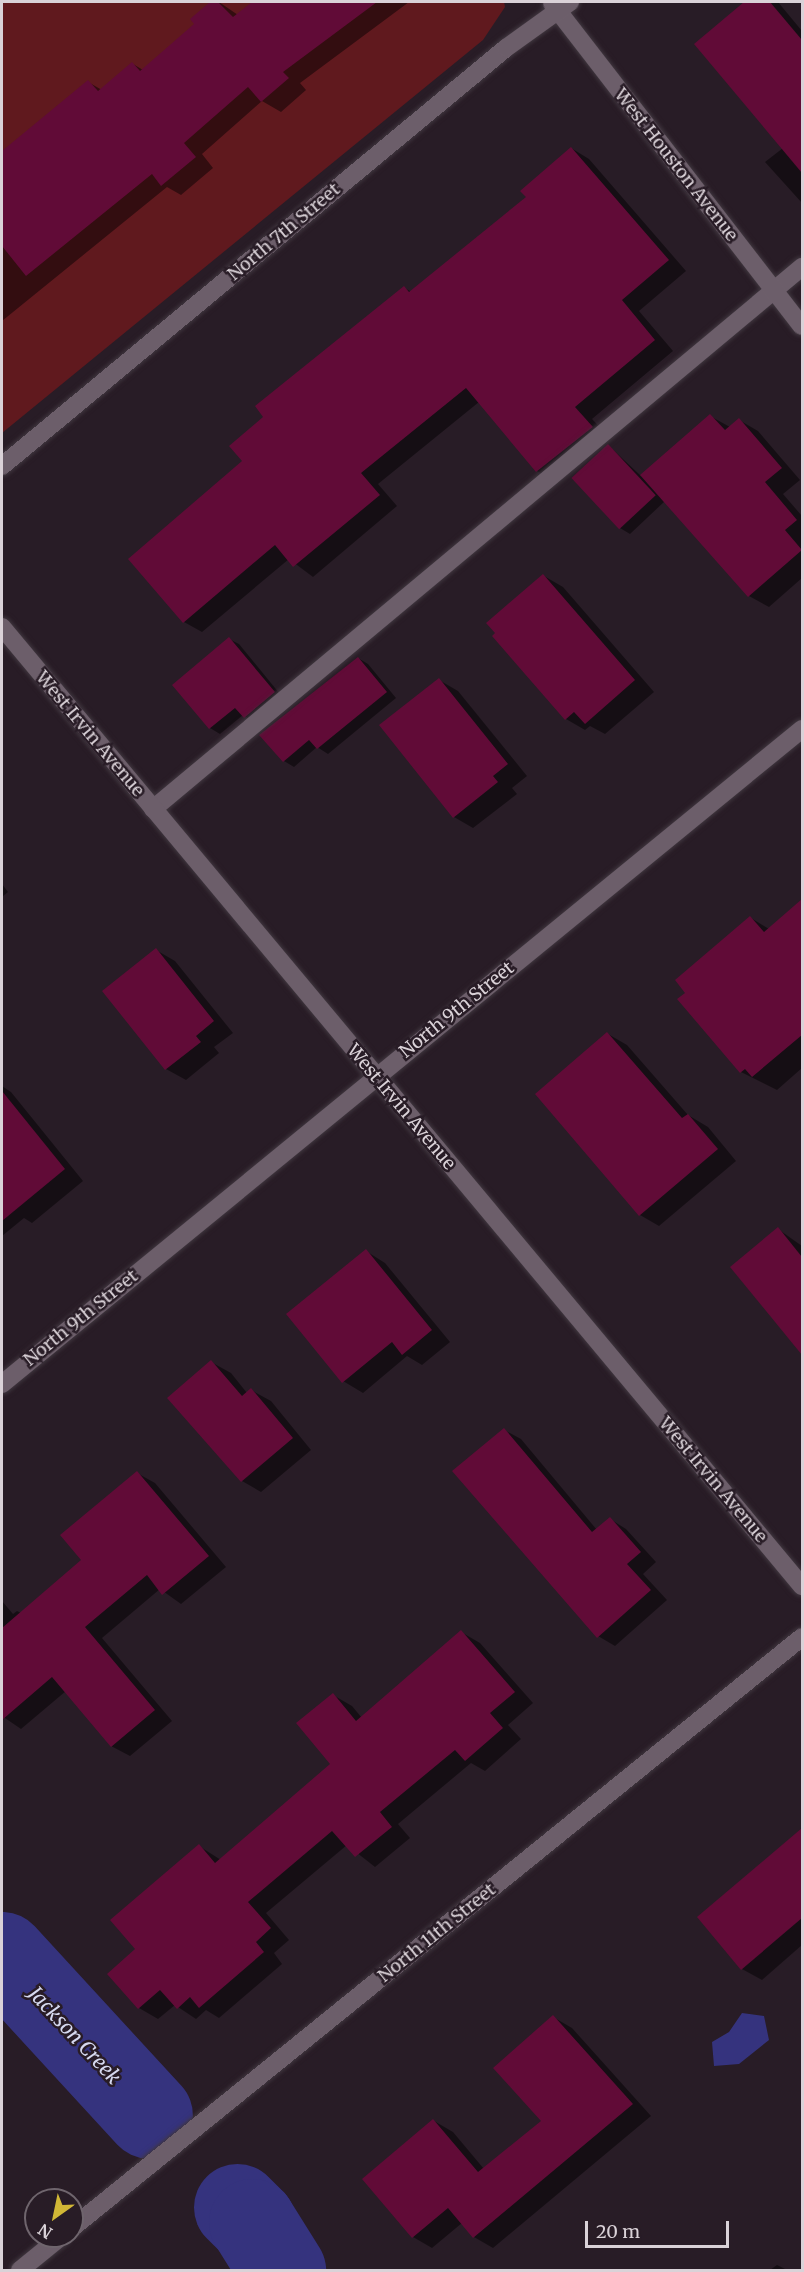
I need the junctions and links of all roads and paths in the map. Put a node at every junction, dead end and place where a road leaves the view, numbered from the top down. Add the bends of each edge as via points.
1 (560, 5) edge
2 (802, 267) edge
3 (773, 291) junction
4 (802, 327) edge
5 (2, 466) edge
6 (2, 627) edge
7 (802, 729) edge
8 (153, 809) junction
9 (375, 1076) junction
10 (2, 1384) edge
11 (802, 1586) edge
12 (802, 1637) edge
13 (84, 2218) edge
14 (48, 2248) edge
15 (20, 2271) edge

1 - 3 street, West Houston Avenue
1 - 5 street, North 7th Street
2 - 3 street
3 - 4 street, West Houston Avenue
3 - 8 street
6 - 8 street, West Irvin Avenue
7 - 9 street, North 9th Street
8 - 9 street, West Irvin Avenue
9 - 10 street, North 9th Street
9 - 11 street, West Irvin Avenue
12 - 13 street, North 11th Street
14 - 15 street

